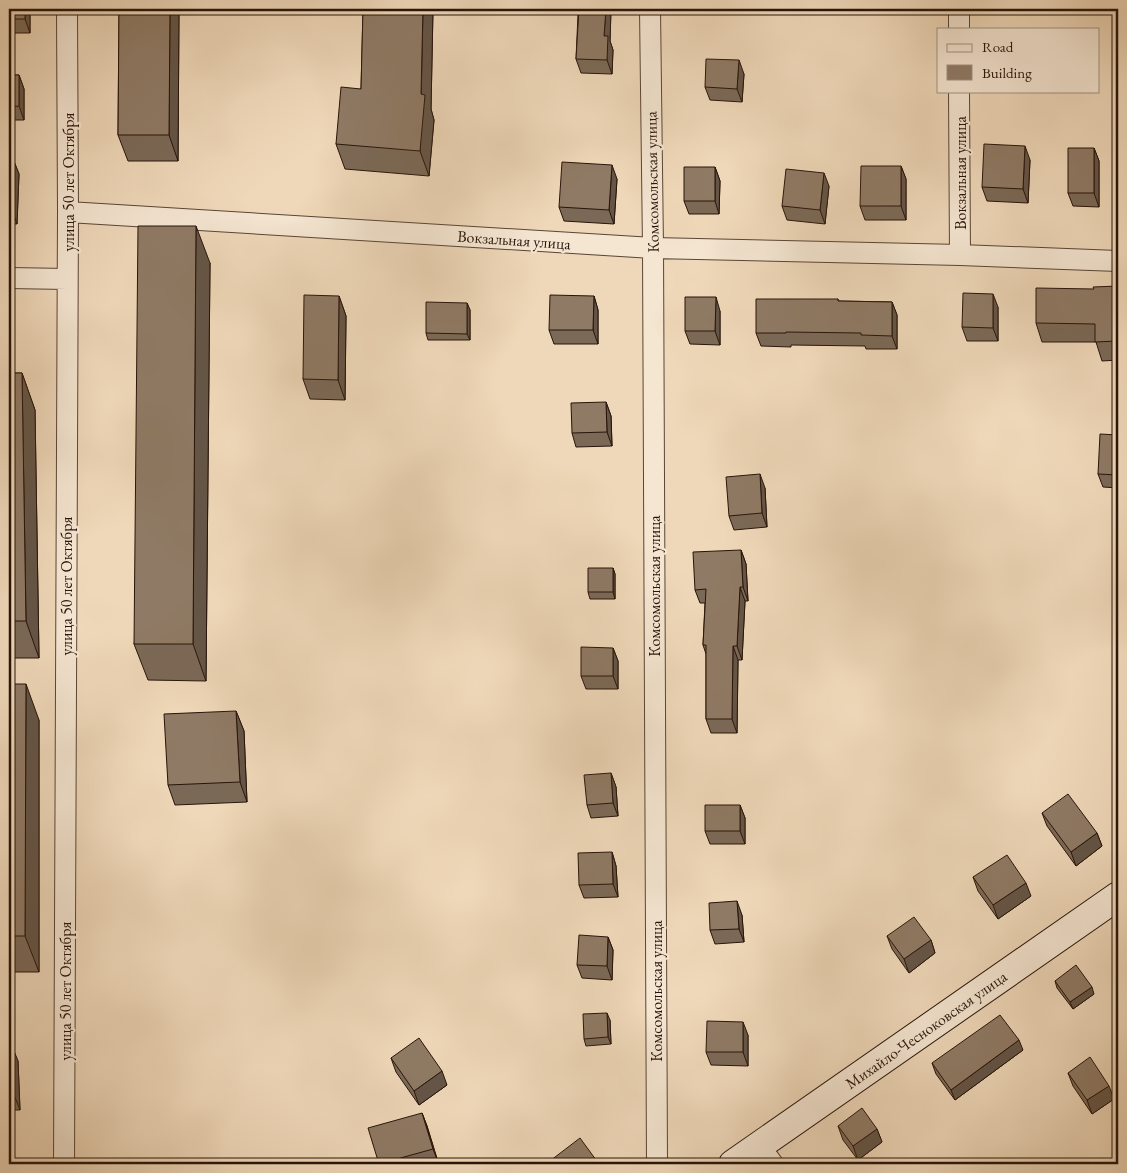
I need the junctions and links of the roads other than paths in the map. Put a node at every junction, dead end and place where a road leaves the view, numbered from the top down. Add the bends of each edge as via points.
1 (67, 9) edge
2 (650, 9) edge
3 (959, 9) edge
4 (959, 28) edge
5 (959, 92) edge
6 (68, 212) junction
7 (653, 248) junction
8 (960, 255) junction
9 (1118, 261) edge
10 (9, 278) edge
11 (67, 278) junction
12 (1118, 896) edge
13 (767, 1155) edge
14 (64, 1164) edge
15 (657, 1164) edge
16 (733, 1164) edge

1 - 6 street, улица 50 лет Октября
2 - 7 street, Комсомольская улица
3 - 4 street
5 - 8 street, Вокзальная улица
6 - 7 street, Вокзальная улица
6 - 11 street, улица 50 лет Октября
7 - 8 street, Вокзальная улица
7 - 15 street, Комсомольская улица
8 - 9 street, Вокзальная улица
10 - 11 street
11 - 14 street, улица 50 лет Октября
12 - 13 main road, Михайло-Чесноковская улица
13 - 16 main road, Михайло-Чесноковская улица

